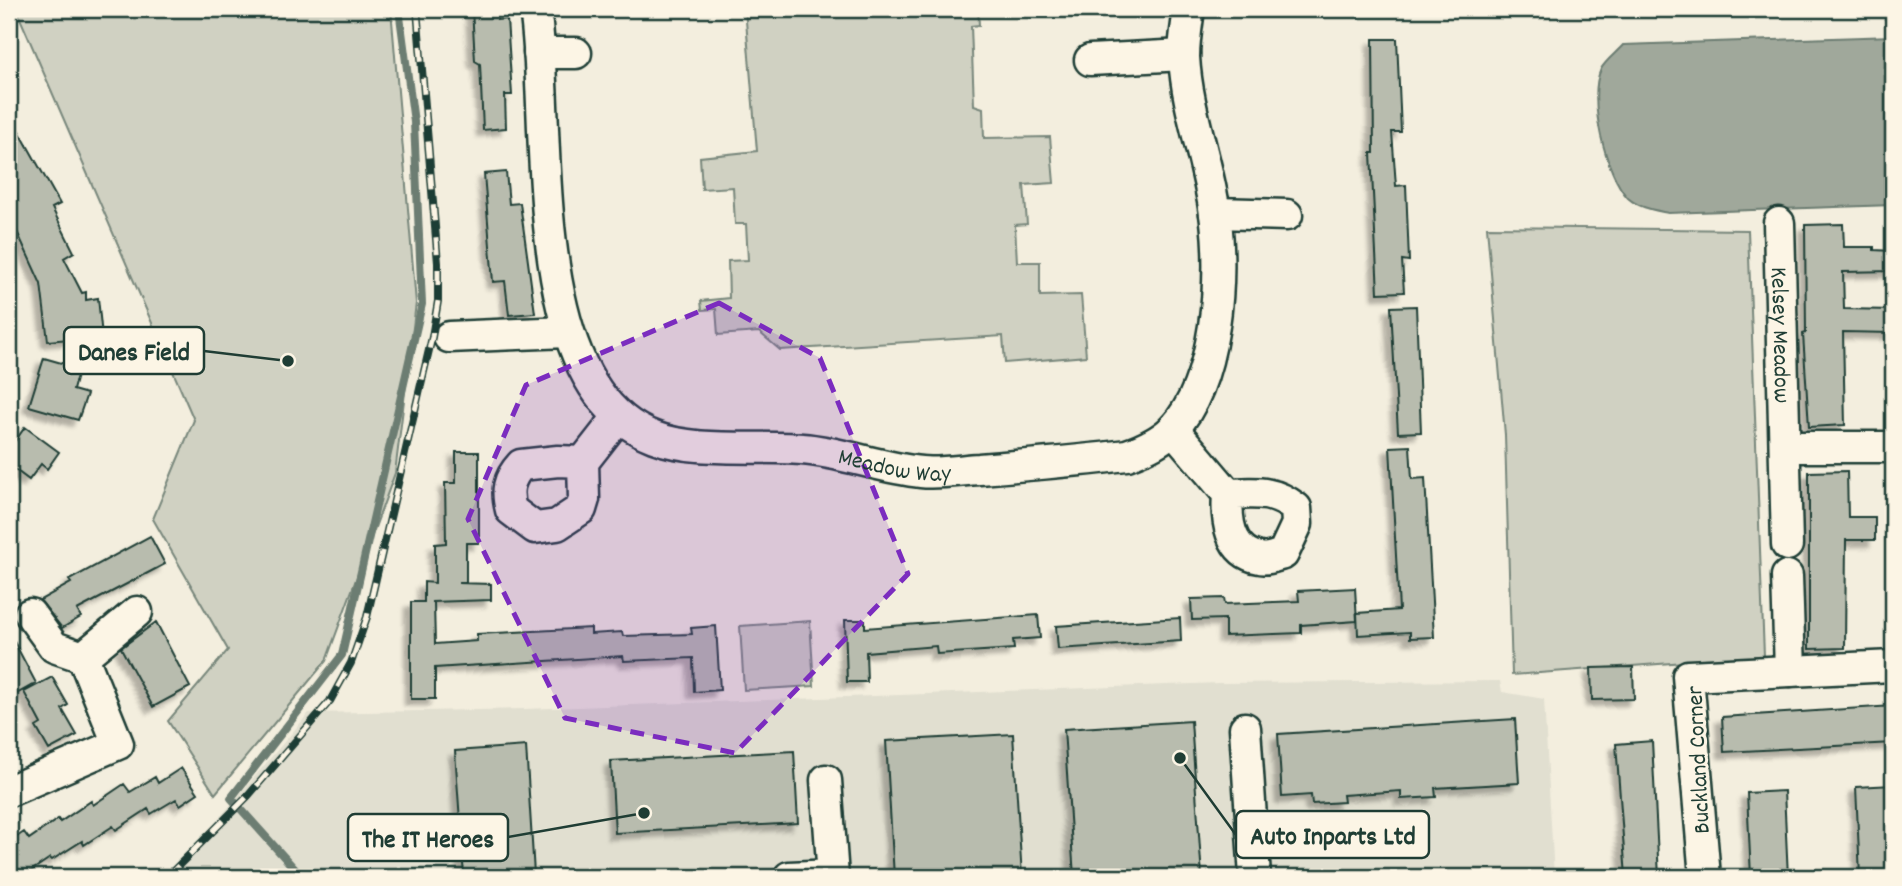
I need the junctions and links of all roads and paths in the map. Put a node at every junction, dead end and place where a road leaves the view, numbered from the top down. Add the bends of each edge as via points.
1 (535, 9) edge
2 (1189, 9) edge
3 (539, 53) junction
4 (576, 53) dead end
5 (1184, 55) junction
6 (1090, 61) dead end
7 (1215, 213) junction
8 (1287, 215) dead end
9 (1779, 223) dead end
10 (568, 332) junction
11 (449, 337) dead end
12 (619, 416) junction
13 (1173, 429) junction
14 (1785, 447) junction
15 (1893, 447) edge
16 (583, 462) dead end
17 (1228, 494) dead end
18 (1787, 545) dead end
19 (1787, 576) dead end
20 (137, 612) dead end
21 (30, 614) dead end
22 (83, 657) junction
23 (1893, 666) edge
24 (1790, 671) junction
25 (1245, 728) dead end
26 (827, 780) dead end
27 (9, 791) edge
28 (833, 876) edge
29 (789, 877) edge
30 (1255, 877) edge
31 (1705, 877) edge

1 - 3 street, Meadow Way
2 - 5 street, Meadow Way
3 - 4 street
3 - 10 street, Meadow Way via 542,148
5 - 6 street
5 - 7 street, Meadow Way
7 - 8 street
7 - 13 street, Meadow Way via 1219,255 1211,336 1193,402
9 - 14 street, Kelsey Meadow
10 - 11 street
10 - 12 street, Meadow Way via 588,378
12 - 13 street, Meadow Way via 654,437 694,446 804,449 923,472 1127,454 1151,446
12 - 16 street
13 - 17 street
14 - 15 street
14 - 18 street, Kelsey Meadow
19 - 24 street
20 - 22 street
21 - 22 street via 54,647
22 - 27 street via 118,744
23 - 24 street, Buckland Corner
24 - 31 street, Buckland Corner via 1688,676
25 - 30 street
26 - 28 street
28 - 29 street

